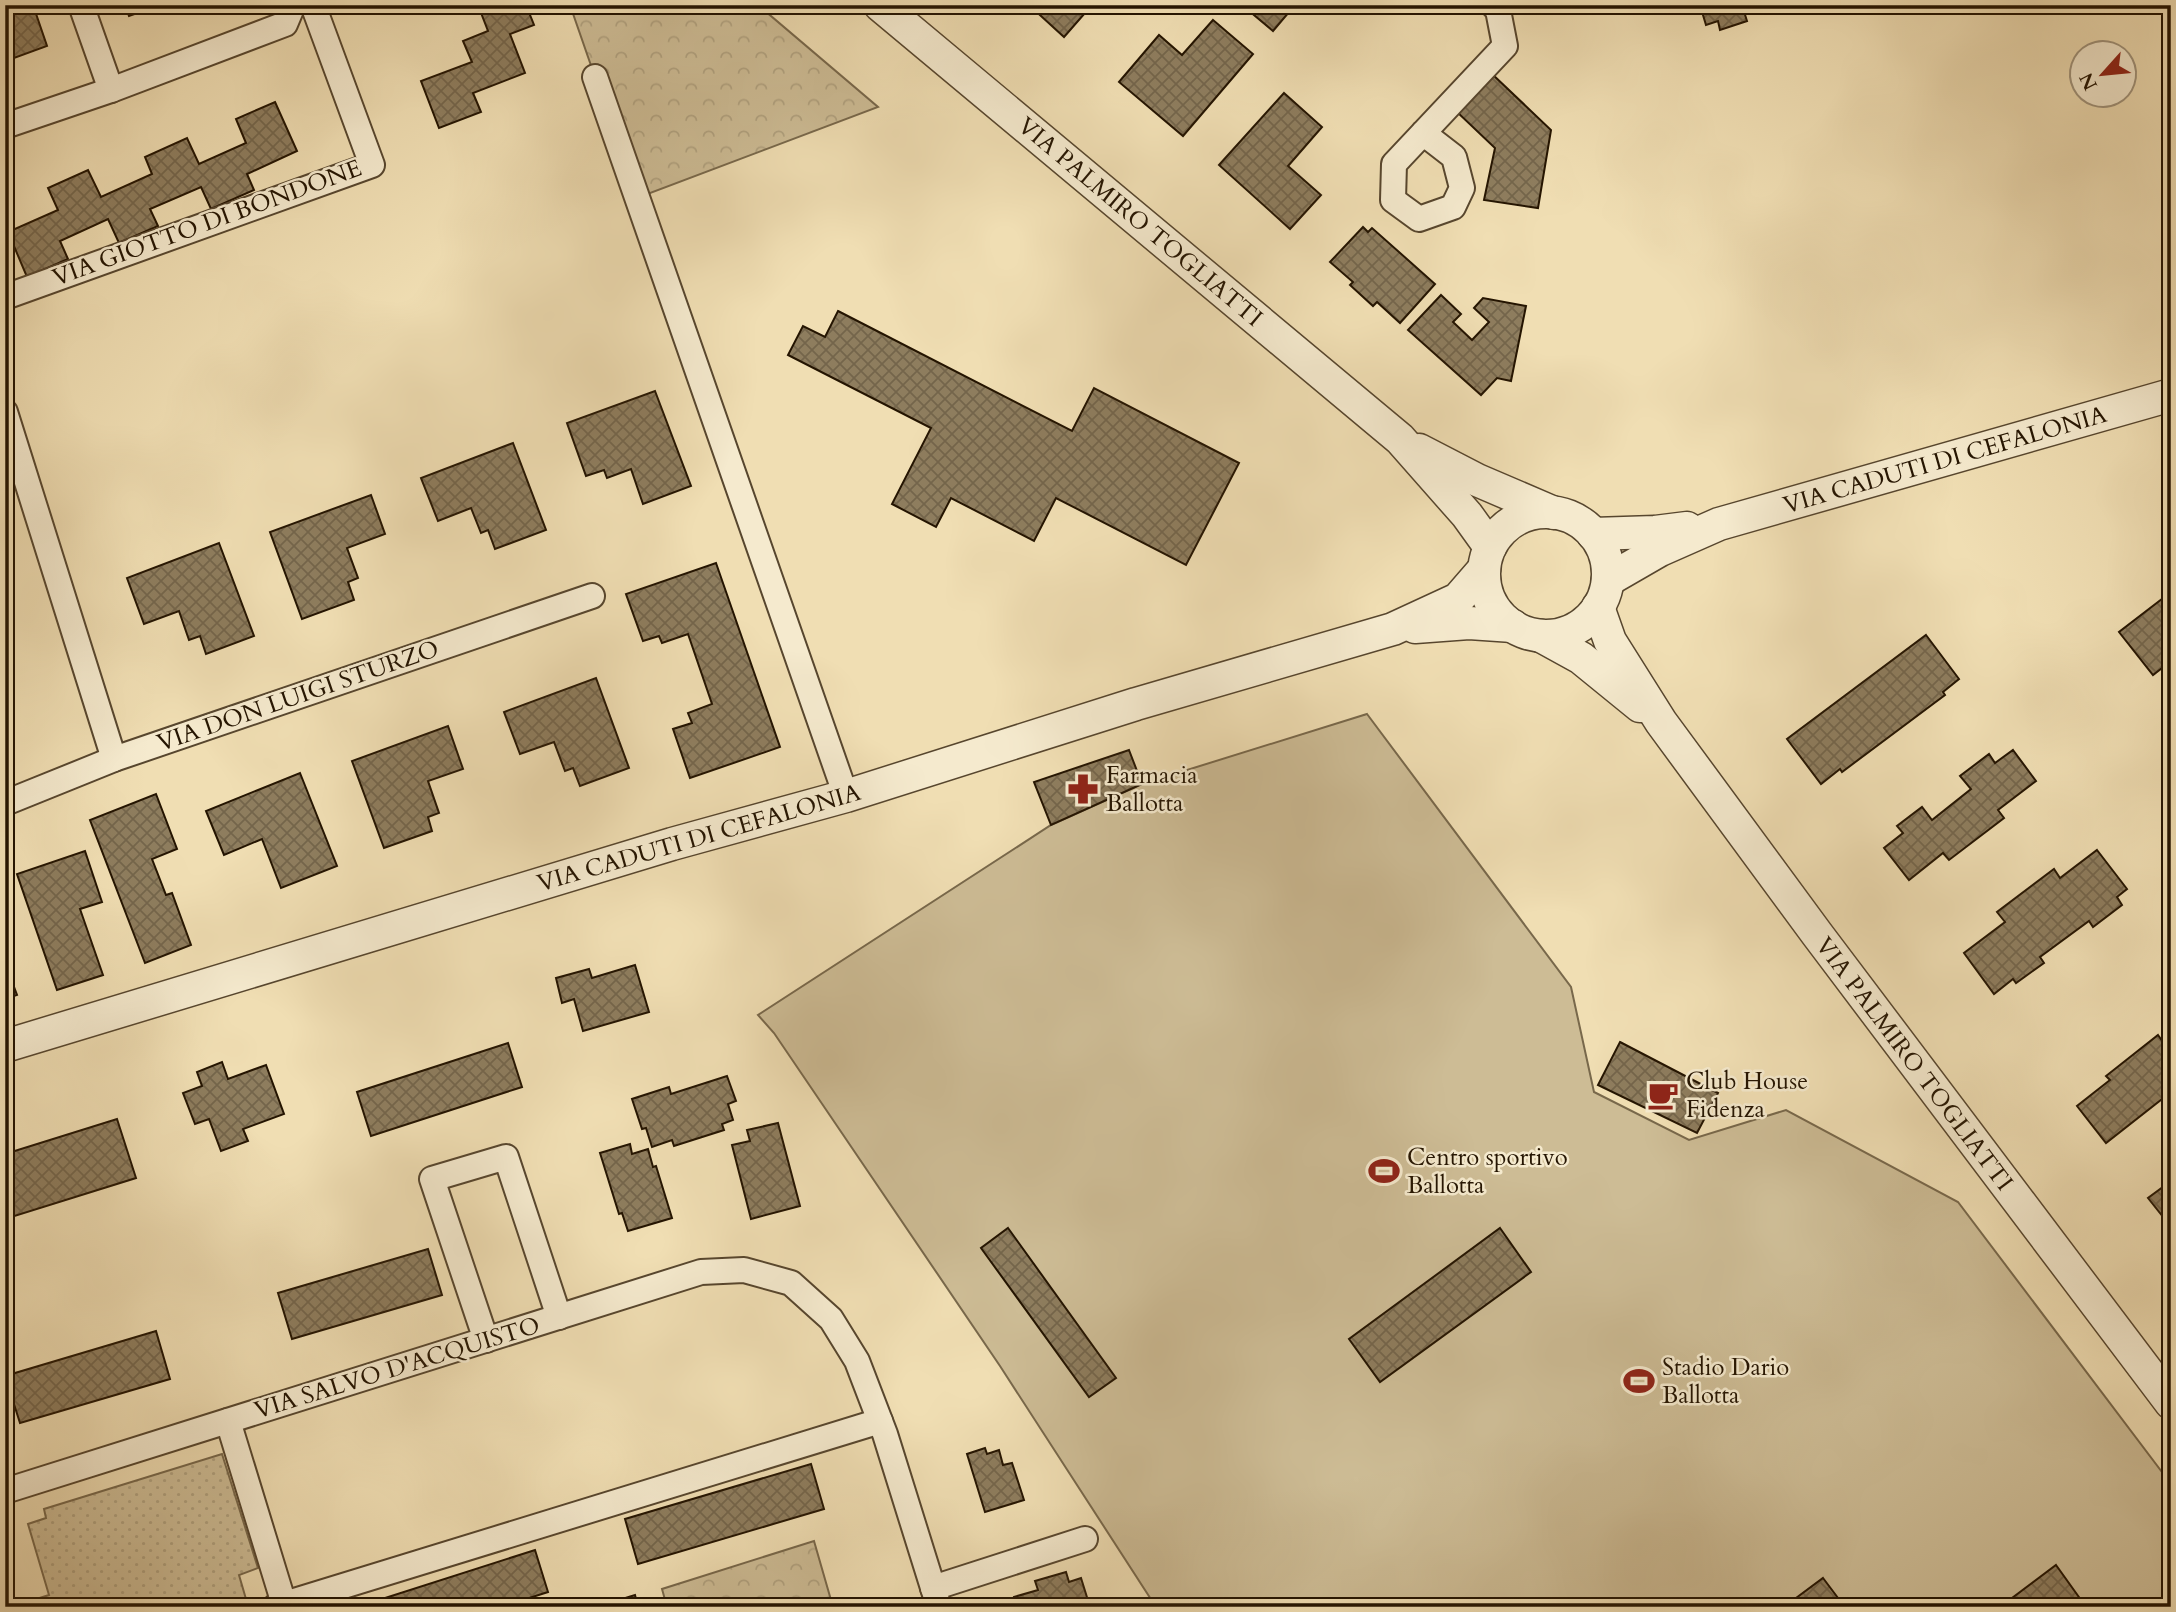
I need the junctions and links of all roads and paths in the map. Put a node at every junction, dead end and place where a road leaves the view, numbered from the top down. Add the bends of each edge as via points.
1 (81, 5) edge
2 (293, 5) edge
3 (313, 5) edge
4 (1493, 5) edge
5 (897, 10) edge
6 (595, 77) dead end
7 (111, 90) junction
8 (5, 126) edge
9 (1423, 133) dead end
10 (5, 297) edge
11 (2171, 395) edge
12 (5, 412) edge
13 (1400, 439) junction
14 (1554, 513) junction
15 (1719, 524) junction
16 (1593, 534) junction
17 (1488, 558) junction
18 (1603, 594) junction
19 (592, 596) dead end
20 (1393, 629) junction
21 (1527, 631) junction
22 (1661, 722) junction
23 (114, 759) junction
24 (846, 796) junction
25 (5, 803) edge
26 (5, 1046) edge
27 (559, 1317) junction
28 (486, 1340) junction
29 (2171, 1403) edge
30 (228, 1421) junction
31 (880, 1421) junction
32 (5, 1490) edge
33 (1085, 1539) dead end
34 (936, 1597) edge
35 (280, 1605) edge

1 - 7 street
2 - 7 street via 285,24
3 - 10 street, VIA GIOTTO DI BONDONE via 372,165
4 - 9 street via 1505,46
5 - 13 street, VIA PALMIRO TOGLIATTI
6 - 24 street
7 - 8 street
11 - 15 street, VIA CADUTI DI CEFALONIA
12 - 23 street
13 - 14 street, VIA PALMIRO TOGLIATTI via 1477,480
13 - 17 street, VIA PALMIRO TOGLIATTI via 1467,515
14 - 16 street, VIA PALMIRO TOGLIATTI via 1569,517
14 - 17 street via 1516,520 1501,531
15 - 16 street, VIA CADUTI DI CEFALONIA
15 - 18 street, VIA CADUTI DI CEFALONIA via 1660,550
16 - 18 street, VIA PALMIRO TOGLIATTI via 1607,564
17 - 20 street, VIA CADUTI DI CEFALONIA via 1458,599
17 - 21 street, VIA PALMIRO TOGLIATTI via 1485,586 1491,601 1500,615
18 - 21 street via 1587,620 1573,630 1558,635
18 - 22 street, VIA PALMIRO TOGLIATTI via 1610,641
19 - 23 street, VIA DON LUIGI STURZO
20 - 21 street, VIA CADUTI DI CEFALONIA via 1469,623
20 - 24 street, VIA CADUTI DI CEFALONIA
21 - 22 street, VIA PALMIRO TOGLIATTI via 1581,658
22 - 29 street, VIA PALMIRO TOGLIATTI
23 - 25 street, VIA DON LUIGI STURZO
24 - 26 street, VIA CADUTI DI CEFALONIA
27 - 28 street, VIA SALVO D'ACQUISTO
27 - 28 street via 506,1157 432,1179
27 - 31 street, VIA SALVO D'ACQUISTO via 701,1272 744,1270 791,1283 831,1318 857,1361
28 - 30 street, VIA SALVO D'ACQUISTO
30 - 32 street, VIA SALVO D'ACQUISTO
30 - 35 street
31 - 34 street
31 - 35 street
33 - 34 street

